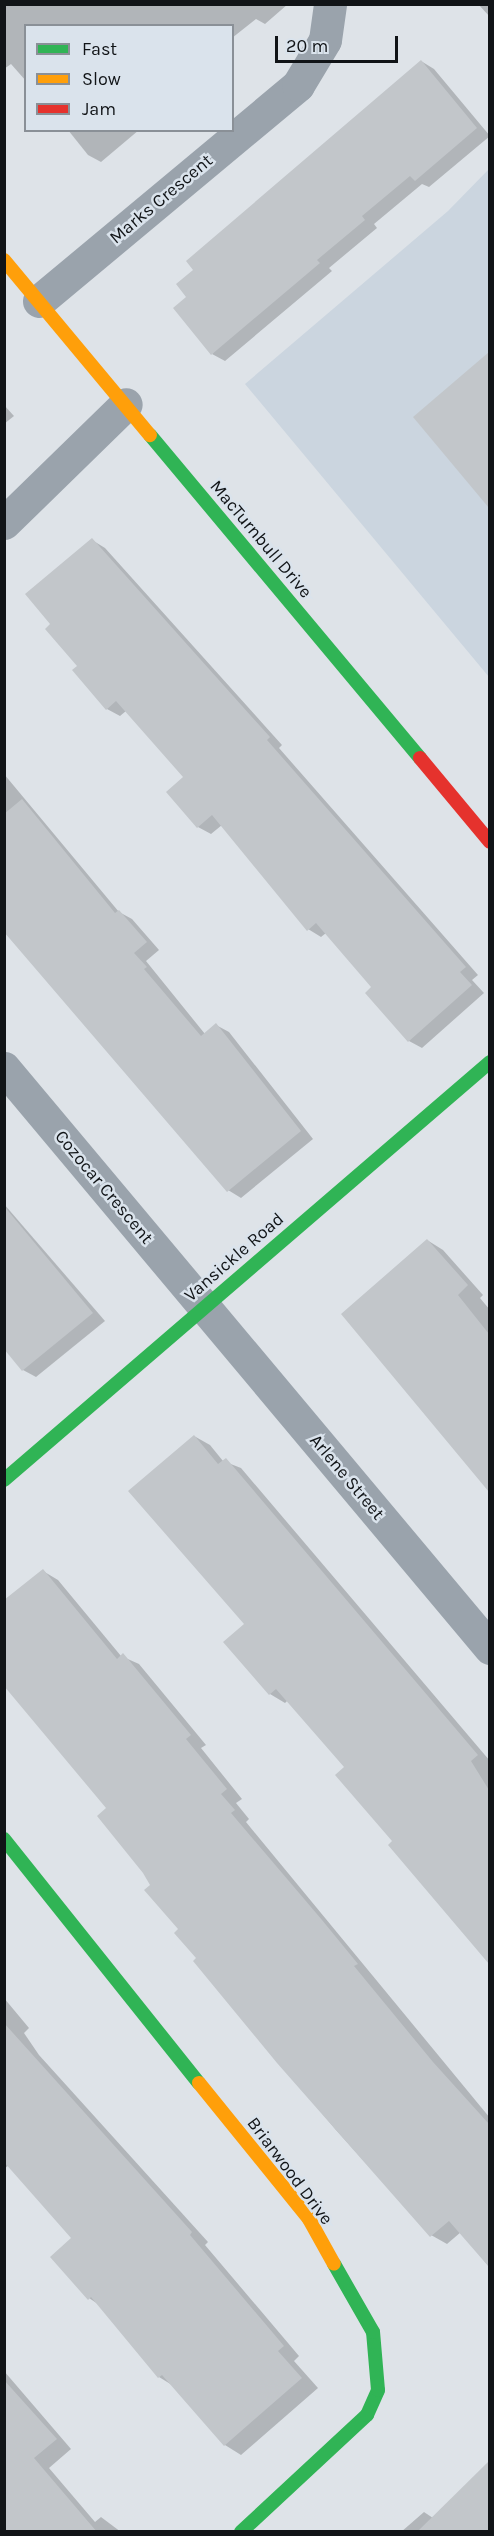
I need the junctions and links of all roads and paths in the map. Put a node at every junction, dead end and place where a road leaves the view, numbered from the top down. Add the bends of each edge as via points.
1 (330, 4) edge
2 (4, 260) edge
3 (39, 301) junction
4 (126, 404) junction
5 (4, 523) edge
6 (489, 842) edge
7 (489, 1062) edge
8 (4, 1068) edge
9 (204, 1306) junction
10 (4, 1480) edge
11 (489, 1648) edge
12 (4, 1839) edge
13 (241, 2532) edge

1 - 3 street, Marks Crescent via 325,40 298,85
2 - 3 street, MacTurnbull Drive
3 - 4 street, MacTurnbull Drive
4 - 5 street
4 - 6 street, MacTurnbull Drive
7 - 9 street, Vansickle Road
8 - 9 street, Cozocar Crescent
9 - 10 street, Vansickle Road
9 - 11 street, Arlene Street
12 - 13 street, Briarwood Drive via 309,2219 373,2332 378,2390 367,2415

